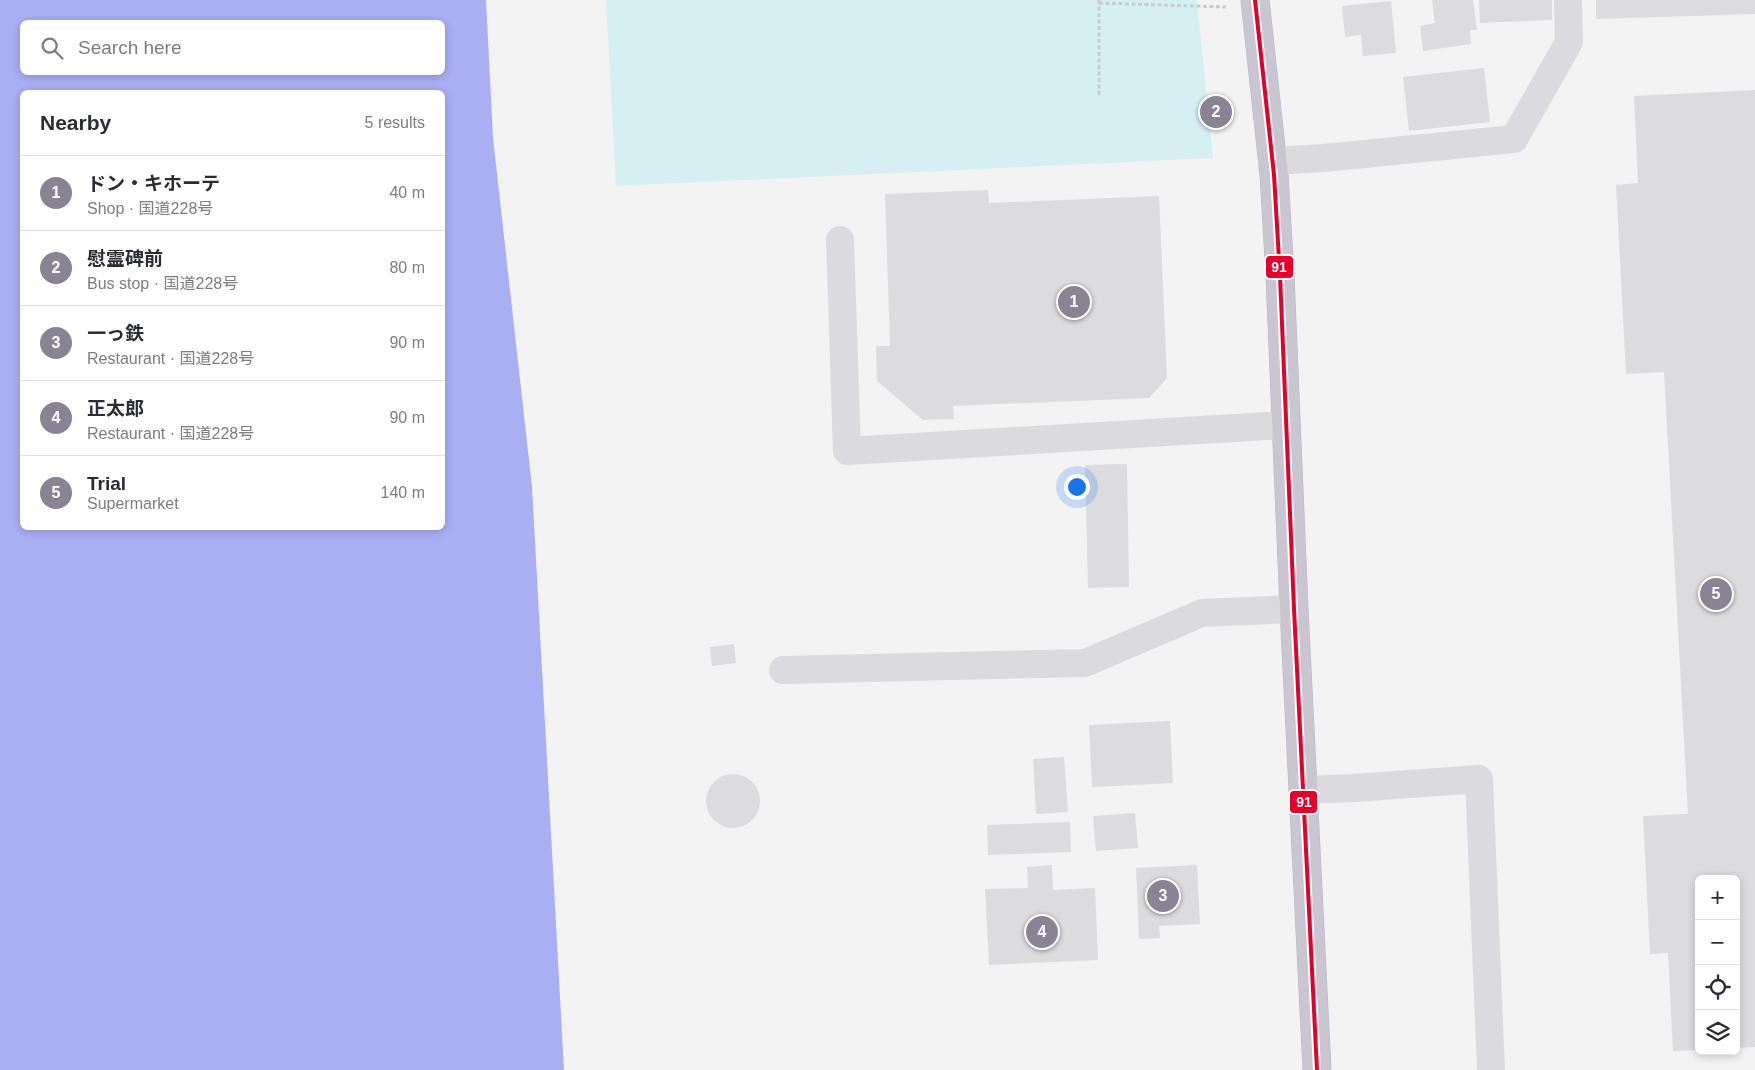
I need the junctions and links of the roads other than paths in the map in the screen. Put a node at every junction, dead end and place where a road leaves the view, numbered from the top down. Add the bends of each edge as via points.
1 (1568, 0) edge
2 (1255, 4) edge
3 (1272, 161) junction
4 (840, 240) dead end
5 (1286, 425) junction
6 (1294, 609) junction
7 (783, 670) dead end
8 (1303, 790) junction
9 (1317, 1070) edge
10 (1491, 1070) edge

1 - 3 lane via 1569,42 1514,139
2 - 3 highway
3 - 5 highway
4 - 5 lane via 847,451
5 - 6 highway
6 - 7 lane via 1202,613 1085,663
6 - 8 highway
8 - 9 highway
8 - 10 lane via 1479,778

